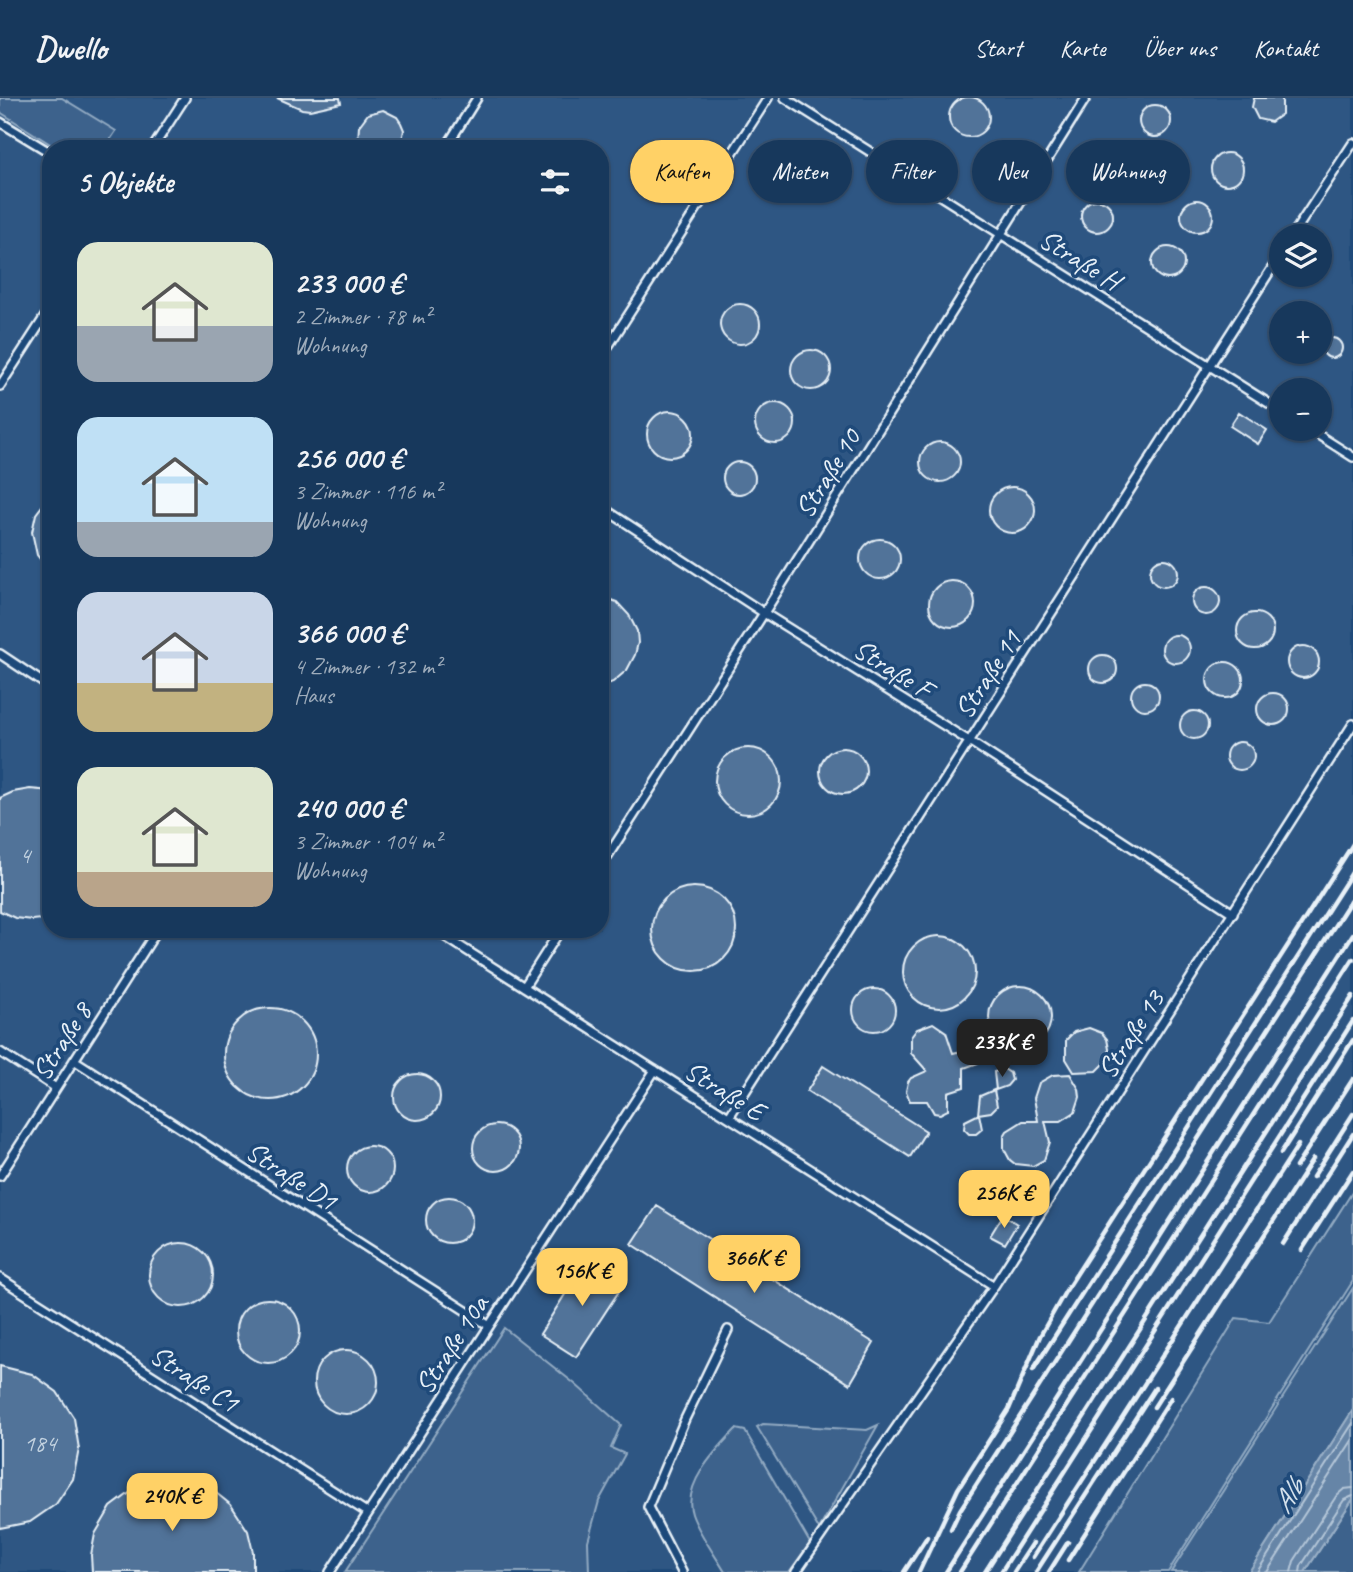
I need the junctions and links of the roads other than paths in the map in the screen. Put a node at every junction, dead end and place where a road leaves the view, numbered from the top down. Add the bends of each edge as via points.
1 (185, 98) edge
2 (477, 98) edge
3 (768, 98) edge
4 (785, 98) edge
5 (1086, 98) edge
6 (0, 122) edge
7 (158, 140) edge
8 (451, 140) edge
9 (1353, 143) edge
10 (42, 148) edge
11 (1300, 224) edge
12 (1001, 234) junction
13 (1269, 273) edge
14 (42, 321) edge
15 (609, 345) edge
16 (1209, 366) junction
17 (0, 386) edge
18 (1269, 404) edge
19 (1328, 441) edge
20 (1353, 457) edge
21 (609, 512) edge
22 (764, 613) junction
23 (0, 654) edge
24 (42, 682) edge
25 (1353, 724) edge
26 (969, 741) junction
27 (609, 854) edge
28 (1233, 913) junction
29 (152, 938) edge
30 (447, 938) edge
31 (555, 938) edge
32 (524, 987) junction
33 (0, 1052) edge
34 (74, 1060) junction
35 (655, 1070) junction
36 (56, 1088) junction
37 (729, 1117) junction
38 (0, 1176) edge
39 (0, 1278) edge
40 (995, 1286) junction
41 (488, 1325) junction
42 (728, 1330) dead end
43 (368, 1513) junction
44 (330, 1572) edge
45 (681, 1572) edge
46 (796, 1572) edge

1 - 7 lane
2 - 8 lane
3 - 15 lane
4 - 12 lane, Straße H
5 - 12 lane, Straße 10
6 - 10 lane
9 - 11 lane
12 - 16 lane, Straße H
12 - 22 lane, Straße 10
13 - 16 lane, Straße 11
14 - 17 lane
16 - 18 lane, Straße H
16 - 26 lane, Straße 11
19 - 20 lane
21 - 22 lane, Straße F
22 - 26 lane, Straße F
22 - 27 lane, Straße 10
23 - 24 lane
25 - 28 lane, Straße 13
26 - 28 lane, Straße F
26 - 37 lane, Straße 11
28 - 40 lane, Straße 13
29 - 34 lane, Straße 8
30 - 32 lane, Straße E
31 - 32 lane
32 - 35 lane, Straße E
33 - 36 lane
34 - 36 lane, Straße 8
34 - 41 lane, Straße D1
35 - 37 lane, Straße E
35 - 41 lane, Straße 10a
36 - 38 lane, Straße 8
37 - 40 lane, Straße E
39 - 43 lane, Straße C1
40 - 46 lane, Straße 13
41 - 43 lane, Straße 10a
42 - 45 lane via 648,1507
43 - 44 lane, Straße 10a

